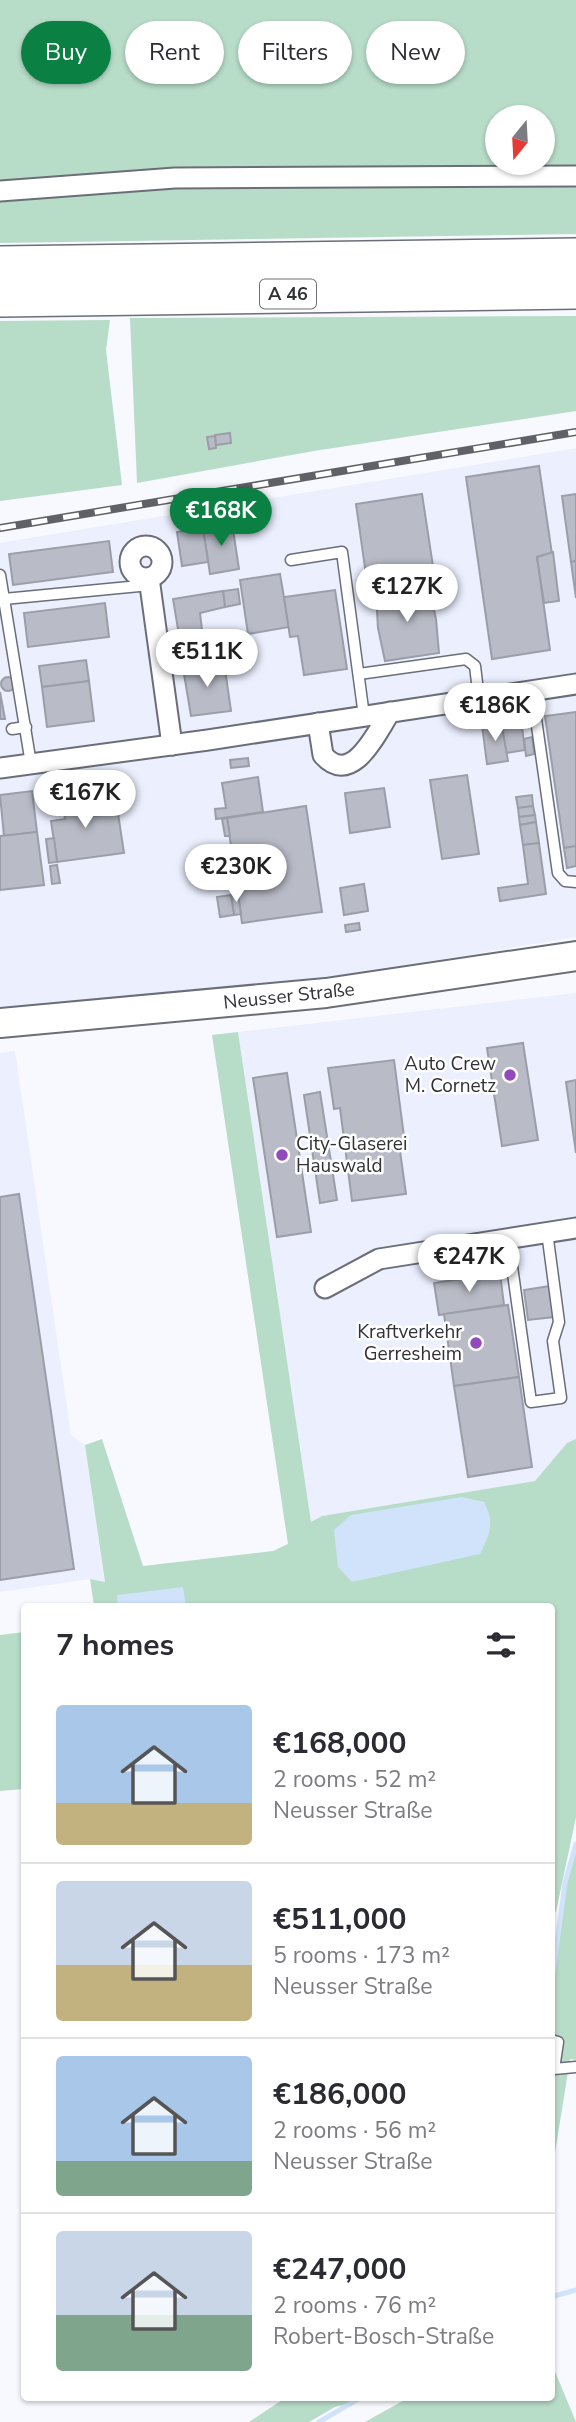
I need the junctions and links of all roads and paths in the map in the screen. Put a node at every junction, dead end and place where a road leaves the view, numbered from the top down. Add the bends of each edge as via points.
1 (576, 176) edge
2 (0, 191) edge
3 (576, 257) edge
4 (0, 265) edge
5 (576, 290) edge
6 (0, 298) edge
7 (291, 559) dead end
8 (0, 575) edge
9 (149, 582) joint
10 (4, 599) junction
11 (359, 674) junction
12 (576, 684) edge
13 (532, 691) junction
14 (479, 699) junction
15 (390, 712) junction
16 (365, 716) junction
17 (318, 723) junction
18 (26, 727) junction
19 (12, 729) dead end
20 (172, 745) junction
21 (31, 764) junction
22 (0, 768) edge
23 (576, 882) edge
24 (576, 956) edge
25 (0, 1023) edge
26 (576, 1228) edge
27 (547, 1232) junction
28 (508, 1238) junction
29 (324, 1288) dead end
30 (555, 2041) edge
31 (555, 2062) edge
32 (576, 2067) edge
33 (555, 2069) edge

1 - 2 street via 174,178
3 - 4 highway, A 46
5 - 6 highway, A 46
7 - 11 lane via 342,552
8 - 10 lane
9 - 10 lane
9 - 20 street
10 - 18 lane
11 - 14 lane via 466,659 475,666
11 - 16 lane
12 - 13 street
13 - 14 street
13 - 23 lane via 558,873 565,881
14 - 15 street
15 - 16 street
15 - 17 street via 363,754 347,765 333,764 323,755
16 - 17 street
17 - 20 street
18 - 19 lane
18 - 21 lane
20 - 21 street
21 - 22 street
24 - 25 main road, Neusser Straße via 326,993
26 - 27 street
27 - 28 street
27 - 28 lane via 559,1322 553,1341 561,1398 531,1402
28 - 29 street via 379,1259
30 - 31 lane
32 - 33 lane

